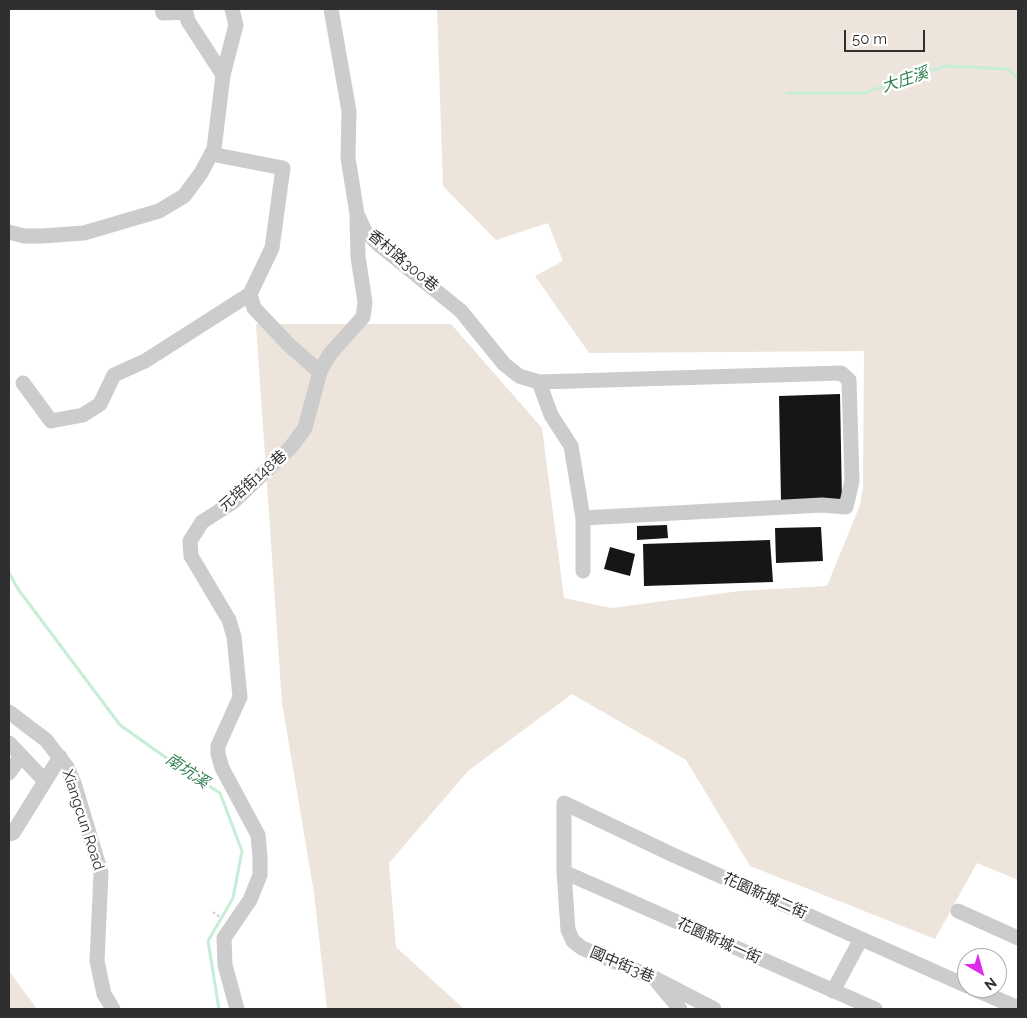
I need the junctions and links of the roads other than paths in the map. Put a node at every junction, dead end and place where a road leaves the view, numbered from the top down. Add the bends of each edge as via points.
1 (162, 9) edge
2 (232, 9) edge
3 (331, 9) edge
4 (185, 10) edge
5 (223, 75) junction
6 (211, 154) junction
7 (358, 214) junction
8 (9, 232) edge
9 (387, 251) junction
10 (358, 257) junction
11 (250, 294) junction
12 (320, 372) junction
13 (539, 382) junction
14 (23, 383) dead end
15 (583, 518) junction
16 (583, 571) dead end
17 (9, 712) edge
18 (9, 744) edge
19 (21, 756) junction
20 (60, 757) junction
21 (9, 773) edge
22 (45, 781) junction
23 (564, 803) joint
24 (9, 834) edge
25 (564, 872) junction
26 (958, 911) dead end
27 (1018, 938) edge
28 (860, 939) junction
29 (654, 978) junction
30 (957, 982) edge
31 (833, 991) junction
32 (995, 998) edge
33 (1018, 1008) edge
34 (113, 1009) edge
35 (237, 1009) edge
36 (680, 1009) edge
37 (714, 1009) edge
38 (874, 1009) edge

1 - 4 street via 163,13
2 - 5 street via 236,26
3 - 7 street, 香村路300巷 via 348,101 348,158
4 - 5 street via 188,21
5 - 6 street
6 - 8 street via 184,196 159,211 84,233 24,236
6 - 11 street via 284,168 272,248
7 - 9 street, 香村路300巷 via 365,230
7 - 10 street, 元培街148巷
9 - 10 street
9 - 13 street, 香村路300巷 via 461,311 504,364 519,376
10 - 12 street, 元培街148巷 via 365,302 363,317 329,356
11 - 12 street via 254,308
11 - 14 street via 145,361 114,375 100,404 83,415 51,420
12 - 35 street, 元培街148巷 via 305,428 291,447 233,502 202,522 190,541 191,556 229,620 234,637 240,697 218,746 218,754 222,768 258,835 260,850 260,875 250,900 224,938 225,965
13 - 15 street via 551,415 571,446
13 - 15 street via 841,373 849,380 852,481 846,507 822,505
15 - 16 street
17 - 20 street, Xiangcun Road via 46,740
18 - 19 street
19 - 21 street
19 - 22 street
20 - 22 street
20 - 34 street, Xiangcun Road via 74,783 102,873 97,961 104,994
22 - 24 street via 13,833
23 - 25 street, 國中街3巷
23 - 28 street, 花園新城二街
25 - 29 street, 國中街3巷 via 568,930 573,941 582,948
25 - 31 street, 花園新城一街
26 - 27 street
28 - 30 street, 花園新城二街
28 - 31 street
29 - 36 street
29 - 37 street, 國中街3巷
31 - 38 street, 花園新城一街
32 - 33 street

